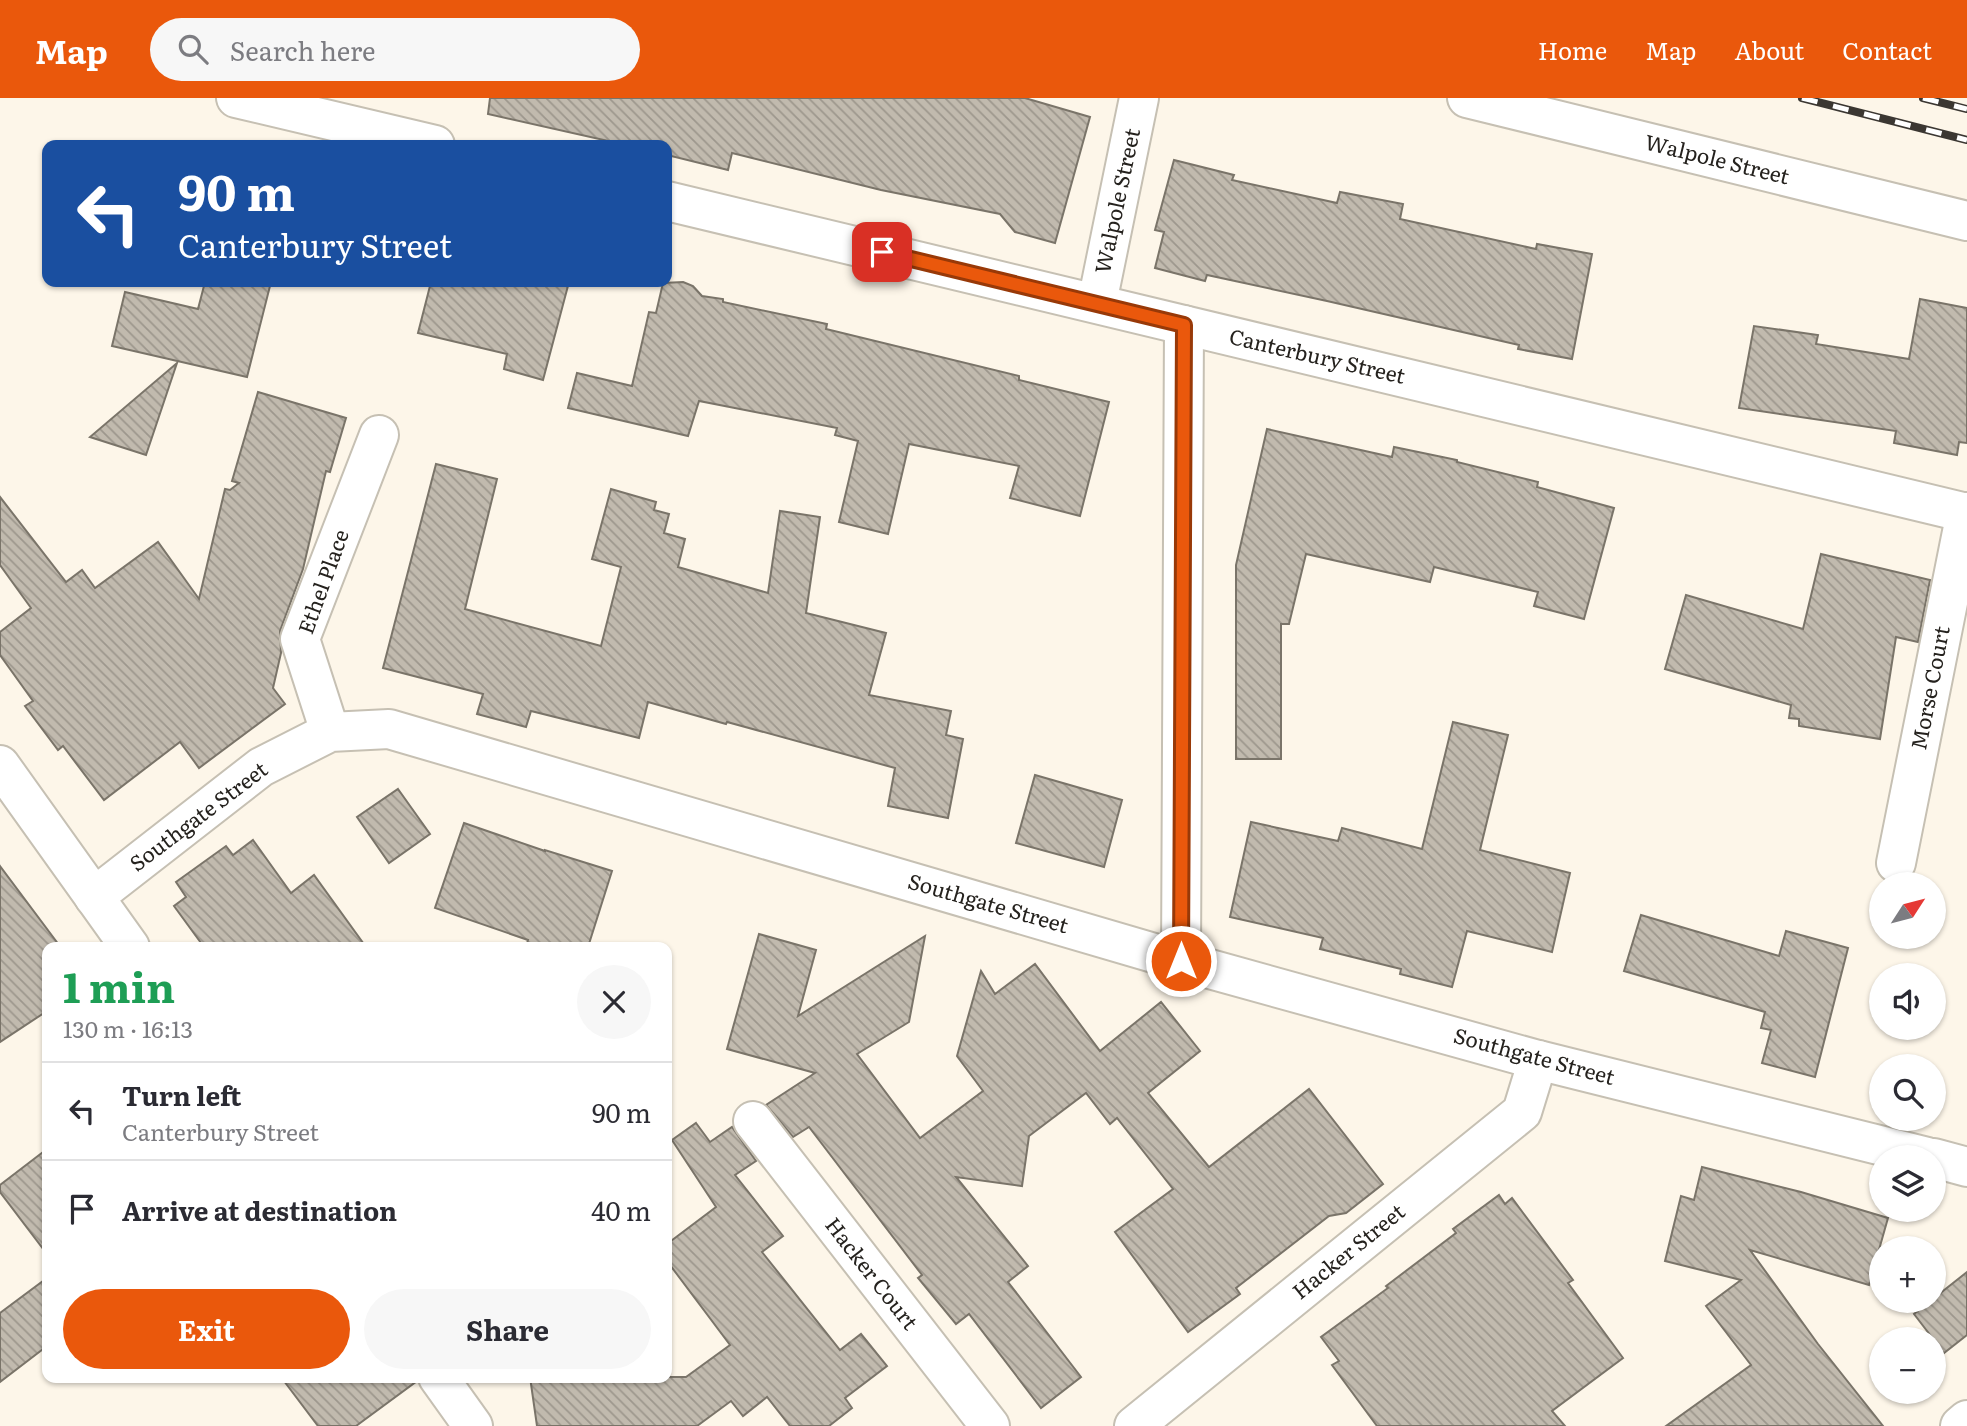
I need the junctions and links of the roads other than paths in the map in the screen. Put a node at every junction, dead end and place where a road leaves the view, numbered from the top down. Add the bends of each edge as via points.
1 (236, 98) edge
2 (1139, 98) edge
3 (1467, 98) edge
4 (414, 140) edge
5 (672, 202) edge
6 (1967, 221) edge
7 (1097, 303) junction
8 (1184, 325) junction
9 (379, 435) dead end
10 (1967, 512) edge
11 (330, 732) junction
12 (0, 765) edge
13 (1896, 863) dead end
14 (94, 897) junction
15 (126, 942) edge
16 (1181, 961) junction
17 (1538, 1060) junction
18 (753, 1121) dead end
19 (1879, 1145) edge
20 (1946, 1161) edge
21 (1967, 1167) edge
22 (442, 1383) edge
23 (1967, 1420) edge
24 (473, 1426) edge
25 (990, 1426) edge
26 (1134, 1426) edge
27 (1960, 1426) edge

1 - 4 street
2 - 7 street, Walpole Street
3 - 6 street, Walpole Street
5 - 7 street, Canterbury Street
7 - 8 street, Canterbury Street
8 - 10 street, Canterbury Street
8 - 16 street
9 - 11 street, Ethel Place via 300,639
10 - 13 street, Morse Court
11 - 14 street, Southgate Street via 261,767
11 - 16 street, Southgate Street via 389,729
12 - 14 street
14 - 15 street
16 - 17 street, Southgate Street
17 - 19 street, Southgate Street
17 - 26 street, Hacker Street via 1522,1112
18 - 25 street, Hacker Court
20 - 21 street
22 - 24 street
23 - 27 street

